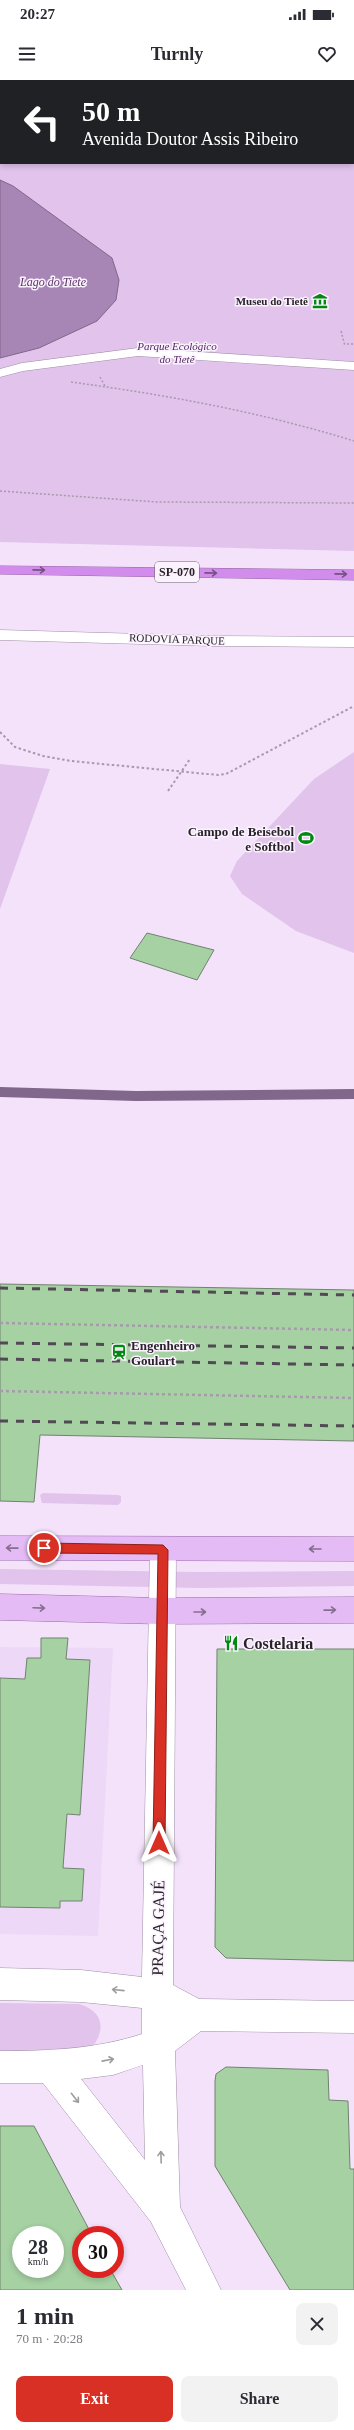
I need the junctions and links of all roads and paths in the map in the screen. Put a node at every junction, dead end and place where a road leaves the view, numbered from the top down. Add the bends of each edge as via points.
1 (354, 366) edge
2 (0, 373) edge
3 (70, 382) dead end
4 (354, 441) edge
5 (0, 491) edge
6 (354, 503) edge
7 (0, 570) edge
8 (354, 575) edge
9 (0, 635) edge
10 (354, 642) edge
11 (354, 706) edge
12 (0, 732) edge
13 (190, 759) dead end
14 (181, 772) junction
15 (168, 791) dead end
16 (0, 1323) edge
17 (354, 1330) edge
18 (0, 1391) edge
19 (354, 1398) edge
20 (0, 1548) edge
21 (354, 1548) edge
22 (163, 1550) junction
23 (0, 1607) edge
24 (354, 1610) edge
25 (161, 1611) junction
26 (0, 1984) edge
27 (157, 1994) junction
28 (196, 2015) junction
29 (354, 2017) edge
30 (157, 2045) junction
31 (0, 2067) edge
32 (51, 2067) junction
33 (163, 2210) junction
34 (204, 2290) edge

1 - 2 street via 138,352 22,367
3 - 4 path via 212,404 260,414
5 - 6 path via 158,502
7 -> 8 highway, SP-070
9 - 10 street, RODOVIA PARQUE
11 - 14 path via 226,774
12 - 14 path via 15,747 43,756 71,762
13 - 14 path
14 - 15 path
16 - 17 path
18 - 19 path
22 -> 20 main road
21 -> 22 main road
22 - 25 street, PRAÇA GAJÉ
23 -> 25 main road
25 -> 24 main road
25 - 27 street, PRAÇA GAJÉ
27 -> 26 street via 81,1986
27 - 28 street
27 - 30 street, PRAÇA GAJÉ
28 - 29 street
28 - 30 street
32 -> 30 street via 113,2059
33 -> 30 street, PRAÇA GAJÉ
31 - 32 street
32 -> 33 street
33 - 34 street

